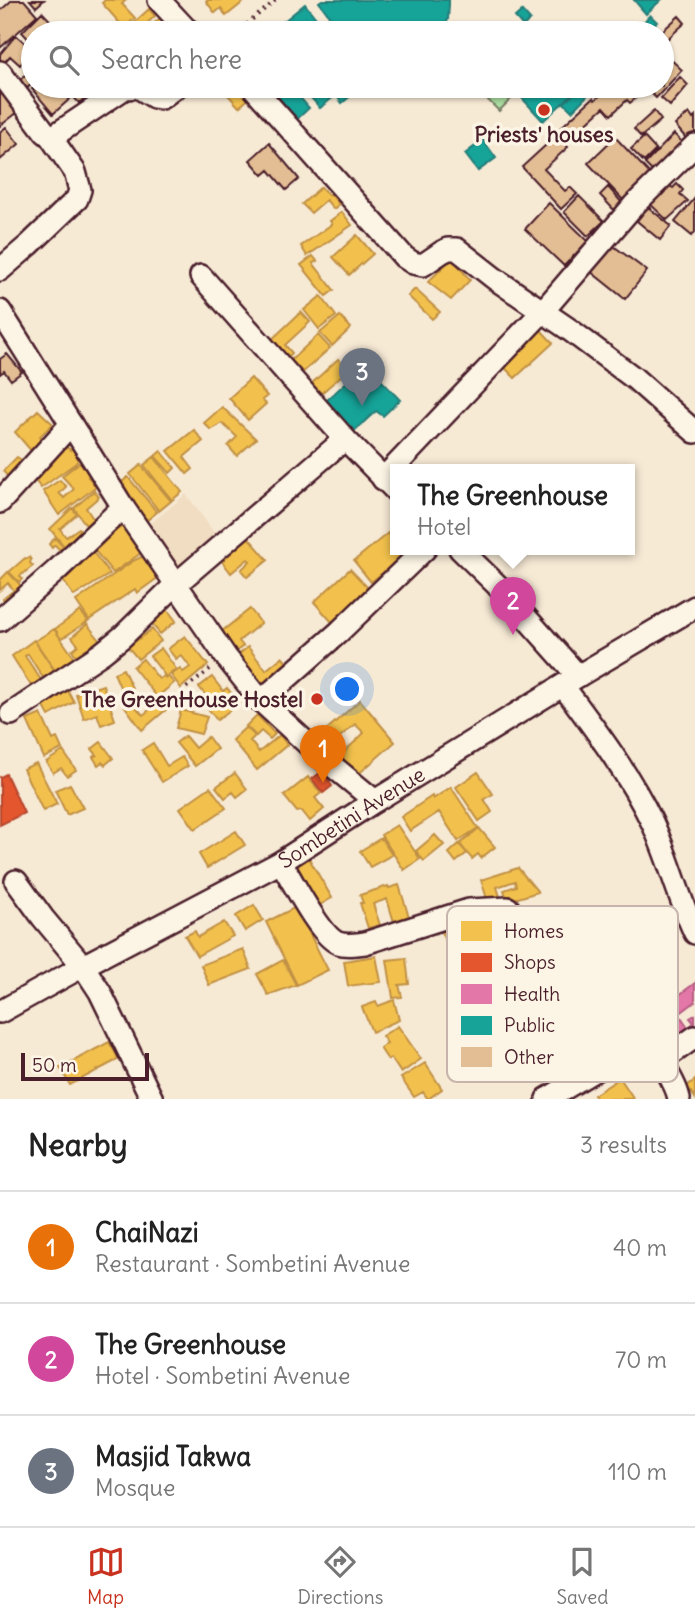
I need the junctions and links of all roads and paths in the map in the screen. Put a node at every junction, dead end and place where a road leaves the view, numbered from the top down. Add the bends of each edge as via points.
1 (159, 0) edge
2 (276, 0) edge
3 (180, 21) edge
4 (251, 21) edge
5 (0, 72) edge
6 (110, 98) edge
7 (263, 98) edge
8 (50, 136) junction
9 (695, 145) edge
10 (0, 270) edge
11 (201, 276) dead end
12 (0, 311) edge
13 (543, 312) junction
14 (71, 424) junction
15 (695, 432) edge
16 (345, 439) junction
17 (409, 464) edge
18 (390, 485) edge
19 (0, 502) edge
20 (123, 507) junction
21 (419, 555) edge
22 (466, 555) edge
23 (176, 585) junction
24 (695, 607) edge
25 (0, 620) edge
26 (226, 657) junction
27 (570, 681) junction
28 (181, 692) dead end
29 (261, 701) junction
30 (11, 714) dead end
31 (375, 801) junction
32 (281, 862) junction
33 (16, 881) dead end
34 (447, 918) edge
35 (695, 933) edge
36 (83, 966) junction
37 (0, 1012) edge
38 (695, 1037) edge
39 (678, 1049) edge
40 (575, 1082) edge
41 (672, 1082) edge
42 (152, 1099) edge
43 (547, 1099) edge
44 (679, 1099) edge

1 - 3 street
2 - 4 path
5 - 8 street
6 - 8 street
7 - 13 street via 404,257 423,265 448,249 457,249
8 - 10 street via 75,172 79,195
9 - 13 street via 634,205
11 - 16 street
12 - 14 street
13 - 15 street via 634,378
13 - 17 street
14 - 19 street
14 - 20 street
16 - 18 street
16 - 23 street
20 - 23 street
20 - 25 street
21 - 29 street
22 - 27 street via 497,584
23 - 26 street
23 - 30 street via 113,645
24 - 27 street, Sombetini Avenue
26 - 28 path
26 - 29 street
27 - 31 street, Sombetini Avenue
27 - 35 street via 585,716 651,820
29 - 31 street
31 - 32 street, Sombetini Avenue
32 - 34 street via 318,923 340,944 365,943
32 - 36 street, Sombetini Avenue
33 - 36 street
36 - 37 street, Sombetini Avenue
36 - 42 street
38 - 39 street
40 - 43 street
41 - 44 street

